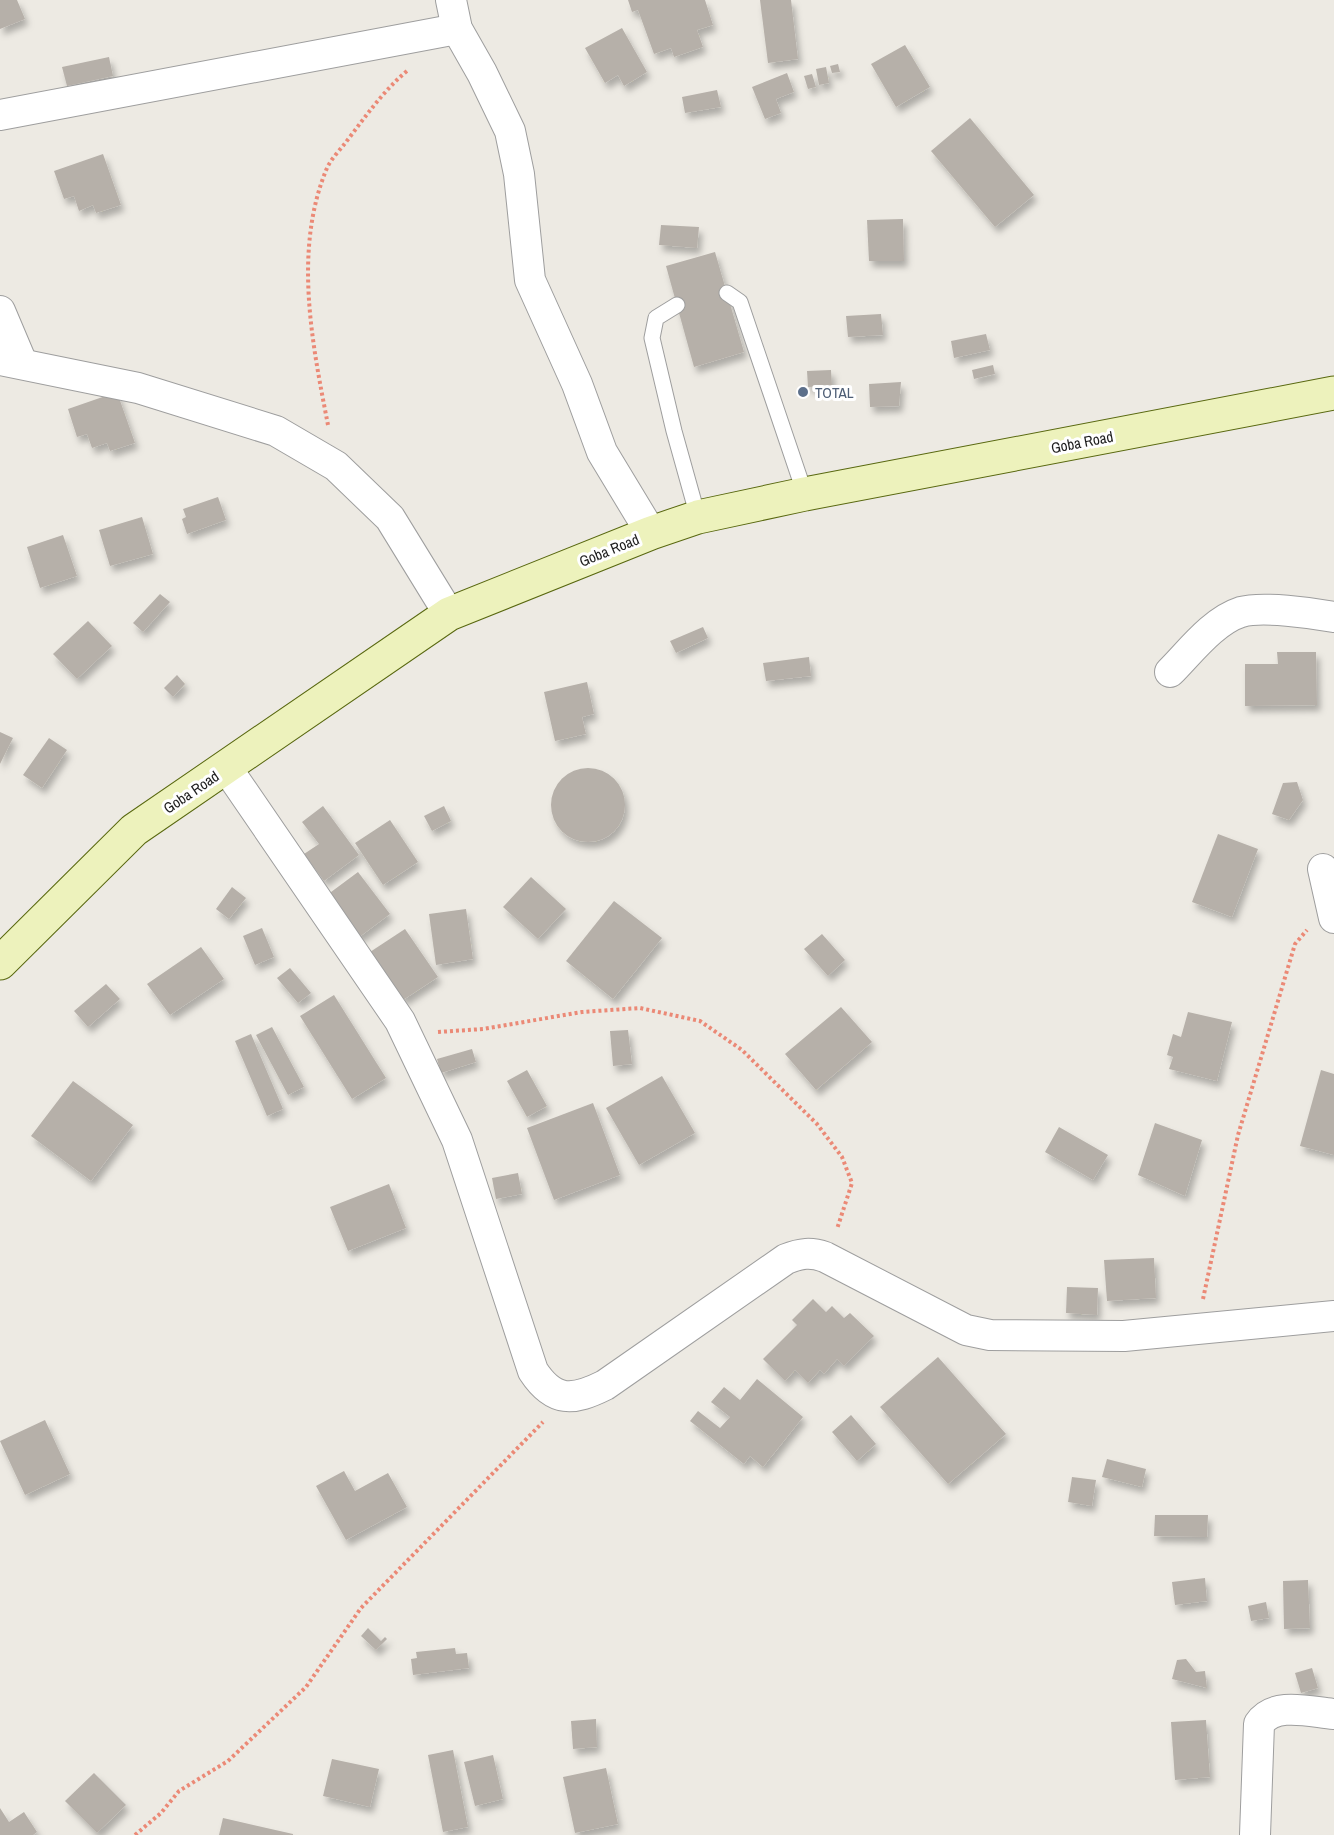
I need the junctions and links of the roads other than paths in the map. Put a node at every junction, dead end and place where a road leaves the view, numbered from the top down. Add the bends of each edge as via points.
1 (451, 0) edge
2 (457, 29) junction
3 (0, 116) edge
4 (727, 293) dead end
5 (677, 305) dead end
6 (0, 311) edge
7 (11, 362) edge
8 (1334, 393) edge
9 (805, 494) junction
10 (698, 517) junction
11 (651, 532) junction
12 (449, 615) junction
13 (1334, 617) edge
14 (1170, 672) dead end
15 (226, 767) junction
16 (1323, 869) dead end
17 (1332, 912) edge
18 (0, 963) edge
19 (1334, 1316) edge
20 (1334, 1714) edge
21 (1255, 1835) edge

1 - 2 street
2 - 3 street
2 - 11 street via 510,131 519,174 530,280 577,384 602,452
4 - 9 lane via 740,302 746,316
5 - 10 lane via 656,318 652,338
6 - 7 street
7 - 12 street via 138,388 276,431 336,466 390,518
8 - 9 main road, Goba Road
9 - 10 main road, Goba Road
10 - 11 main road, Goba Road
11 - 12 main road, Goba Road
12 - 15 main road, Goba Road
13 - 14 street via 1279,611 1242,612 1220,624
15 - 18 main road, Goba Road via 134,830
15 - 19 street via 400,1022 457,1140 533,1371 552,1392 566,1397 587,1394 605,1385 786,1259 799,1254 825,1257 966,1330 990,1335 1124,1336
16 - 17 street
20 - 21 street via 1276,1710 1265,1715 1260,1724

